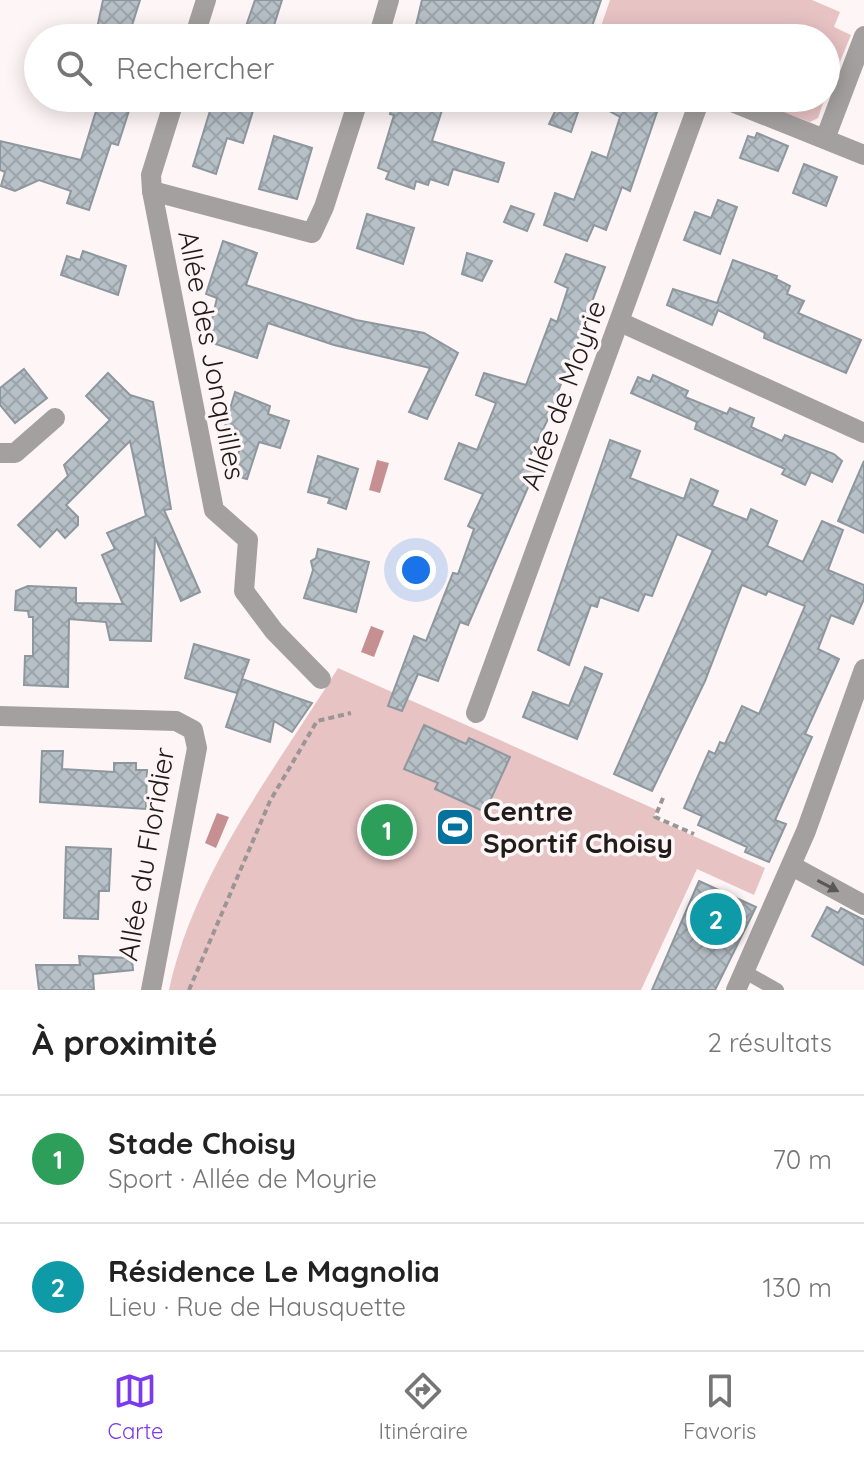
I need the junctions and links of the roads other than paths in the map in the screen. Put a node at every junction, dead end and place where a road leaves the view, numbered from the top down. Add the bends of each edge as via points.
1 (206, 0) edge
2 (389, 0) edge
3 (198, 24) edge
4 (382, 24) edge
5 (864, 36) edge
6 (840, 99) edge
7 (171, 112) edge
8 (355, 112) edge
9 (695, 112) edge
10 (757, 112) edge
11 (835, 112) edge
12 (825, 139) junction
13 (864, 155) edge
14 (152, 191) junction
15 (620, 322) junction
16 (55, 418) dead end
17 (864, 433) edge
18 (0, 453) edge
19 (864, 669) edge
20 (321, 679) dead end
21 (859, 702) edge
22 (476, 713) dead end
23 (0, 716) edge
24 (792, 866) junction
25 (864, 905) edge
26 (741, 981) edge
27 (151, 990) edge
28 (777, 990) edge

1 - 3 street
2 - 4 street
5 - 6 street
7 - 14 street, Allée des Jonquilles via 151,175
8 - 14 street via 312,233
9 - 15 street, Allée de Moyrie
10 - 12 street
11 - 12 street
12 - 13 street
14 - 20 street, Allée des Jonquilles via 214,510 248,540 244,591
15 - 17 street
15 - 22 street, Allée de Moyrie
16 - 18 street via 15,453
19 - 21 street
21 - 24 street
23 - 27 street, Allée du Floridier via 176,721 193,730 197,748
24 -> 25 street
24 - 26 street
26 - 28 lane

